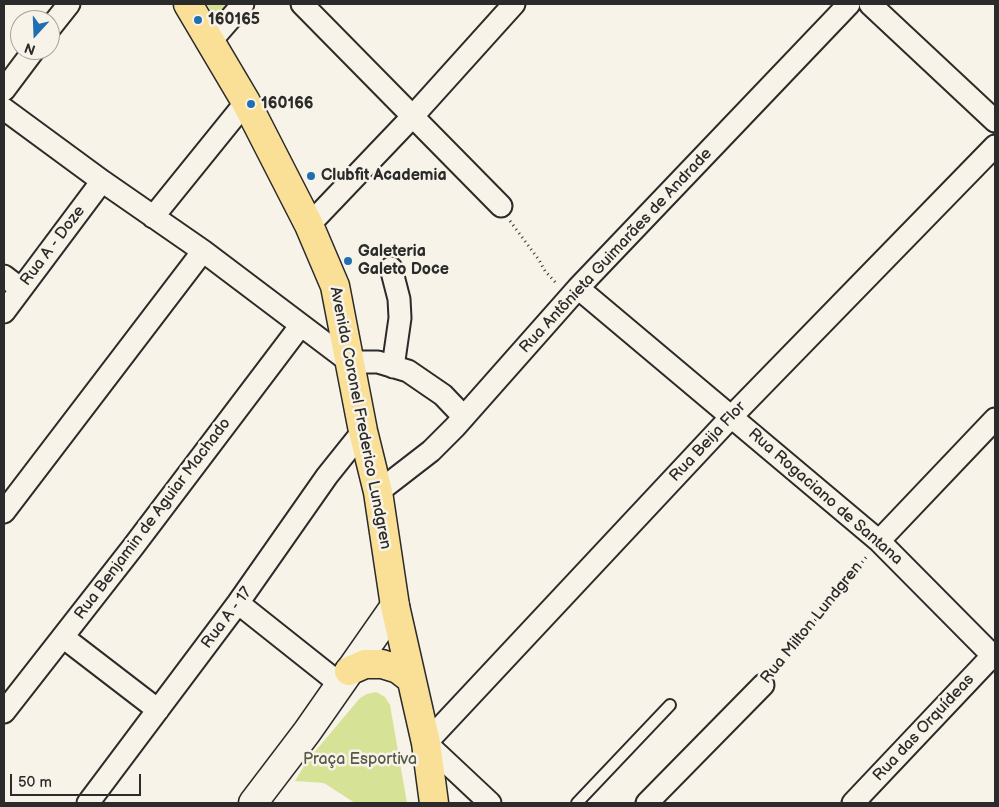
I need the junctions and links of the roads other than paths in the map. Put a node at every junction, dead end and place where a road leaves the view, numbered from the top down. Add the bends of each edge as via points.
1 (69, 4) edge
2 (188, 4) edge
3 (243, 4) edge
4 (302, 4) edge
5 (514, 4) edge
6 (849, 4) edge
7 (870, 4) edge
8 (60, 15) edge
9 (210, 42) junction
10 (26, 60) edge
11 (4, 90) edge
12 (246, 102) junction
13 (4, 108) edge
14 (413, 116) junction
15 (995, 121) edge
16 (995, 146) edge
17 (102, 181) junction
18 (501, 206) road end
19 (153, 217) junction
20 (309, 226) junction
21 (203, 250) junction
22 (391, 268) dead end
23 (4, 276) edge
24 (21, 289) junction
25 (574, 293) junction
26 (4, 312) edge
27 (301, 325) junction
28 (350, 362) junction
29 (393, 367) junction
30 (732, 416) junction
31 (464, 417) junction
32 (995, 419) edge
33 (363, 431) junction
34 (378, 492) junction
35 (4, 512) edge
36 (879, 541) junction
37 (238, 604) junction
38 (395, 606) junction
39 (63, 637) junction
40 (995, 655) edge
41 (344, 677) junction
42 (411, 679) junction
43 (763, 685) road end
44 (670, 704) dead end
45 (5, 707) edge
46 (158, 710) junction
47 (426, 743) junction
48 (99, 799) edge
49 (253, 803) edge
50 (434, 803) edge
51 (490, 803) edge
52 (576, 803) edge
53 (647, 803) edge
54 (853, 803) edge

1 - 8 street
2 - 9 main road, Avenida Coronel Frederico Lundgren
3 - 9 street
4 - 14 street
5 - 14 street
6 - 25 street, Rua Antônieta Guimarães de Andrade
7 - 15 street
9 - 12 main road, Avenida Coronel Frederico Lundgren
10 - 11 street
12 - 19 street
12 - 20 main road, Avenida Coronel Frederico Lundgren
13 - 17 street
14 - 18 street
14 - 20 street
16 - 30 street, Rua Beija Flor
17 - 19 street
17 - 24 street, Rua A - Doze
19 - 21 street
20 - 28 main road, Avenida Coronel Frederico Lundgren via 335,286
21 - 27 street
21 - 35 street
22 - 29 street via 400,318
23 - 24 street
24 - 26 street, Rua A - Doze
25 - 30 street, Rua Rogaciano de Santana
25 - 31 street, Rua Antônieta Guimarães de Andrade
27 - 28 street
27 - 39 street, Rua Benjamin de Aguiar Machado
28 - 29 street via 378,362
28 - 33 main road, Avenida Coronel Frederico Lundgren
29 - 31 street via 408,371 443,395
30 - 36 street, Rua Rogaciano de Santana
30 - 47 street, Rua Beija Flor
31 - 34 street, Rua Antônieta Guimarães de Andrade via 431,451
32 - 36 street
33 - 34 main road, Avenida Coronel Frederico Lundgren
33 - 37 street, Rua A - 17 via 327,476
34 - 38 main road, Avenida Coronel Frederico Lundgren
36 - 40 street, Rua Rogaciano de Santana
37 - 41 street
37 - 46 street, Rua A - 17
38 - 41 street
38 - 42 main road, Avenida Coronel Frederico Lundgren
39 - 45 street, Rua Benjamin de Aguiar Machado
39 - 46 street
40 - 54 street, Rua das Orquídeas
41 - 42 main road via 365,664 382,664 398,668
41 - 49 street
42 - 47 main road, Avenida Coronel Frederico Lundgren
43 - 53 street, Rua Milton Lundgren
44 - 52 lane
46 - 48 street, Rua A - 17
47 - 50 main road, Avenida Coronel Frederico Lundgren
47 - 51 street

